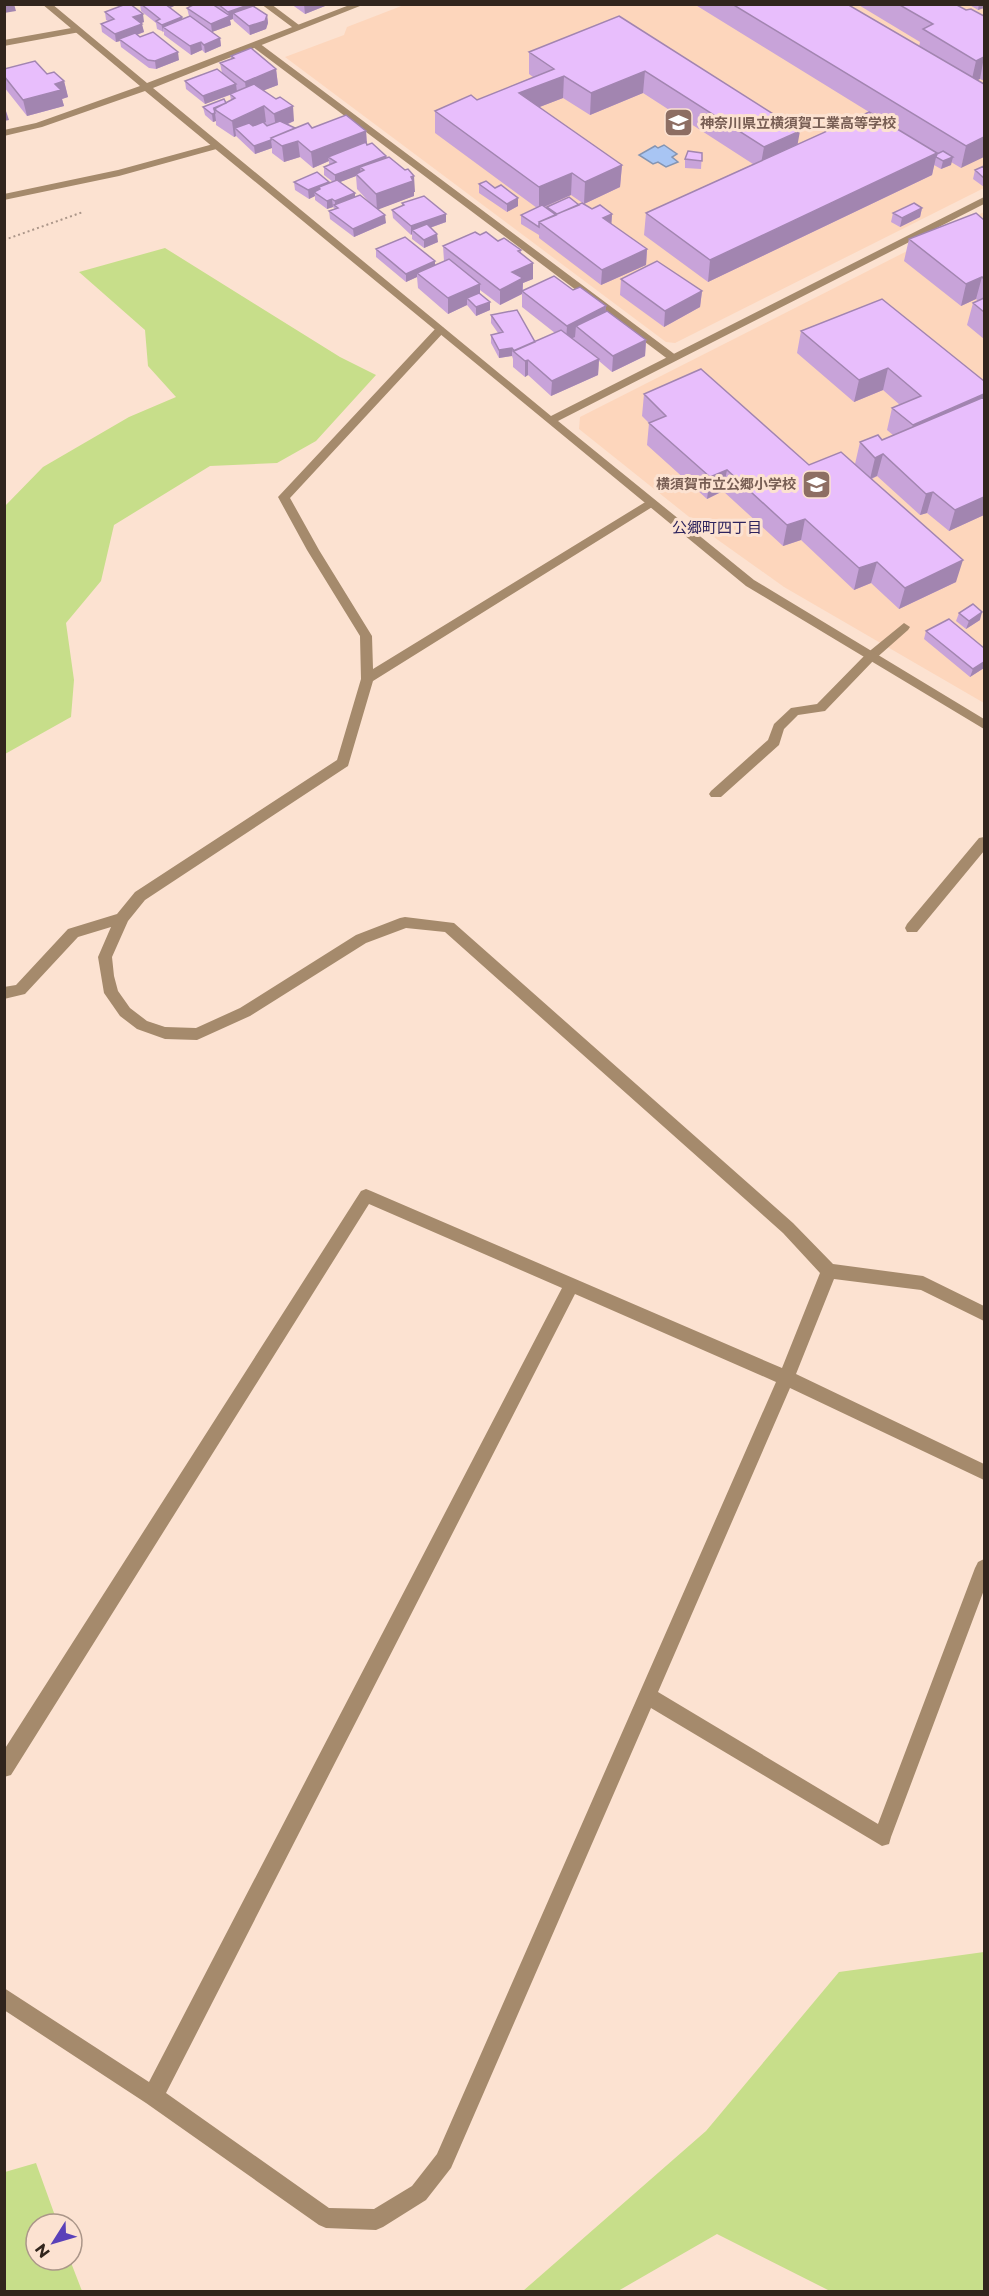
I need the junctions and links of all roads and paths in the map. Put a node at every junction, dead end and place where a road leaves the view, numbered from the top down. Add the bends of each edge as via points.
1 (46, 4) edge
2 (265, 4) edge
3 (361, 4) edge
4 (299, 28) junction
5 (77, 30) junction
6 (4, 43) edge
7 (256, 45) junction
8 (144, 87) junction
9 (4, 133) edge
10 (217, 146) junction
11 (4, 197) edge
12 (984, 200) edge
13 (88, 210) dead end
14 (4, 240) edge
15 (440, 330) junction
16 (674, 358) junction
17 (550, 421) junction
18 (651, 504) junction
19 (904, 627) dead end
20 (870, 657) junction
21 (367, 679) junction
22 (984, 725) edge
23 (716, 794) dead end
24 (984, 842) edge
25 (122, 918) junction
26 (912, 928) dead end
27 (4, 993) edge
28 (829, 1270) junction
29 (571, 1286) junction
30 (984, 1314) edge
31 (786, 1378) junction
32 (984, 1472) edge
33 (984, 1568) edge
34 (647, 1695) junction
35 (4, 1768) edge
36 (4, 1998) edge
37 (153, 2096) junction

1 - 5 street
2 - 4 street
3 - 4 street
4 - 7 street
5 - 6 street
5 - 8 street
7 - 8 street
7 - 16 street
8 - 9 street via 39,125
8 - 10 street
10 - 11 street via 119,173
10 - 15 street
12 - 16 street
13 - 14 path
15 - 17 street
15 - 21 street via 284,497 366,636
16 - 17 street
17 - 18 street
18 - 20 street via 750,583
18 - 21 street
19 - 20 street
20 - 22 street
20 - 23 street via 821,708 795,711 778,726 774,742
21 - 25 street via 343,763 140,896
24 - 26 street
25 - 27 street via 73,933 20,990
25 - 28 street via 105,957 111,993 125,1012 142,1024 165,1033 197,1034 245,1012 361,939 405,922 449,927 788,1228
28 - 30 street via 923,1283
28 - 31 street
29 - 31 street
29 - 35 street via 366,1196
29 - 37 street
31 - 32 street
31 - 34 street
33 - 34 street via 882,1838
34 - 37 street via 456,2135 444,2161 419,2193 376,2220 326,2218
36 - 37 street

